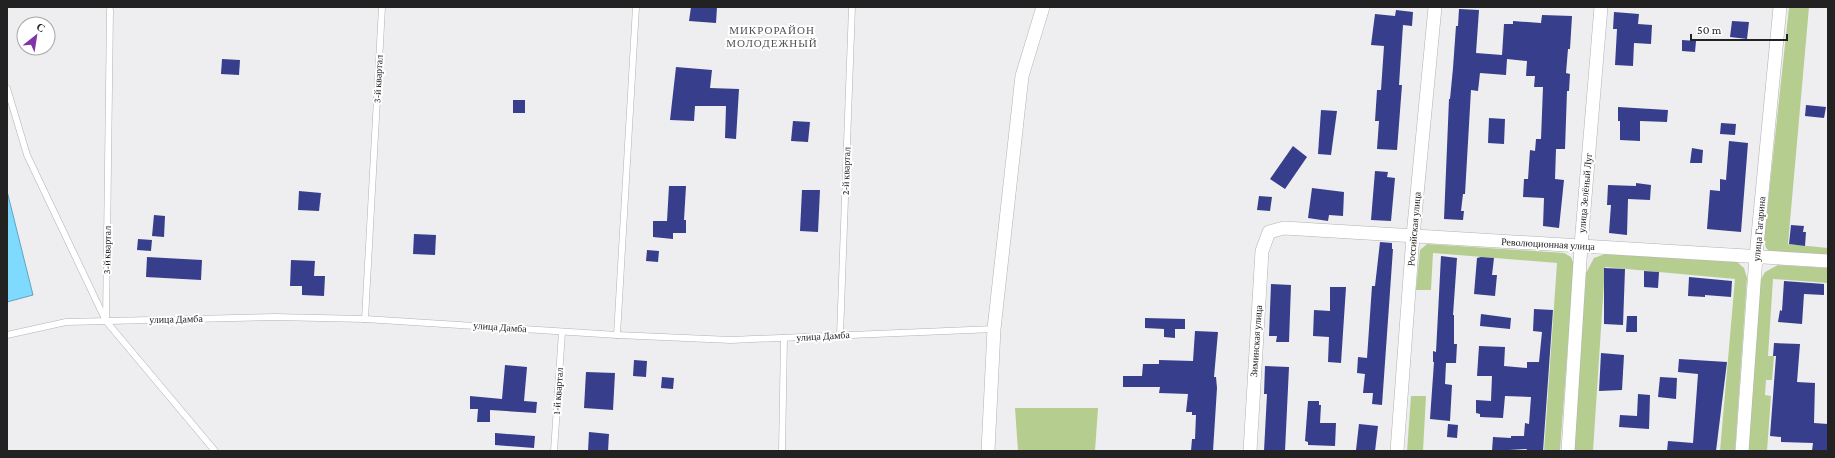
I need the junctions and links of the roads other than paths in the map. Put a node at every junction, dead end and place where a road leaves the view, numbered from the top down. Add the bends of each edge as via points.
1 (382, 7) edge
2 (636, 7) edge
3 (852, 7) edge
4 (1043, 7) edge
5 (1434, 7) edge
6 (1601, 7) edge
7 (1780, 7) edge
8 (110, 10) dead end
9 (7, 88) edge
10 (1269, 232) joint
11 (1413, 236) junction
12 (1581, 245) junction
13 (1756, 256) junction
14 (1828, 261) edge
15 (365, 319) junction
16 (106, 321) junction
17 (994, 329) junction
18 (562, 332) junction
19 (7, 335) edge
20 (617, 335) junction
21 (840, 335) junction
22 (784, 338) junction
23 (215, 451) edge
24 (554, 451) edge
25 (782, 451) edge
26 (988, 451) edge
27 (1250, 451) edge
28 (1397, 451) edge
29 (1568, 451) edge
30 (1742, 451) edge

1 - 15 lane, 3-й квартал
2 - 20 lane
3 - 21 lane, 2-й квартал
4 - 17 street via 1022,76
5 - 11 street, Российская улица
6 - 12 street, улица Зелёный Луг
7 - 13 street, улица Гагарина
8 - 16 lane, 3-й квартал
9 - 16 lane via 27,155
10 - 11 street, Революционная улица via 1284,228
10 - 27 street, Зиминская улица via 1262,251
11 - 12 street, Революционная улица
11 - 28 street, Российская улица
12 - 13 street, Революционная улица
12 - 29 street, улица Зелёный Луг
13 - 14 street, Революционная улица
13 - 30 street, улица Гагарина
15 - 16 lane, улица Дамба via 274,317
15 - 18 lane, улица Дамба
16 - 19 lane, улица Дамба via 66,322
16 - 23 lane
17 - 21 lane, улица Дамба
17 - 26 street
18 - 20 lane, улица Дамба
18 - 24 lane, 1-й квартал
20 - 22 lane, улица Дамба via 731,340
21 - 22 lane, улица Дамба
22 - 25 lane

